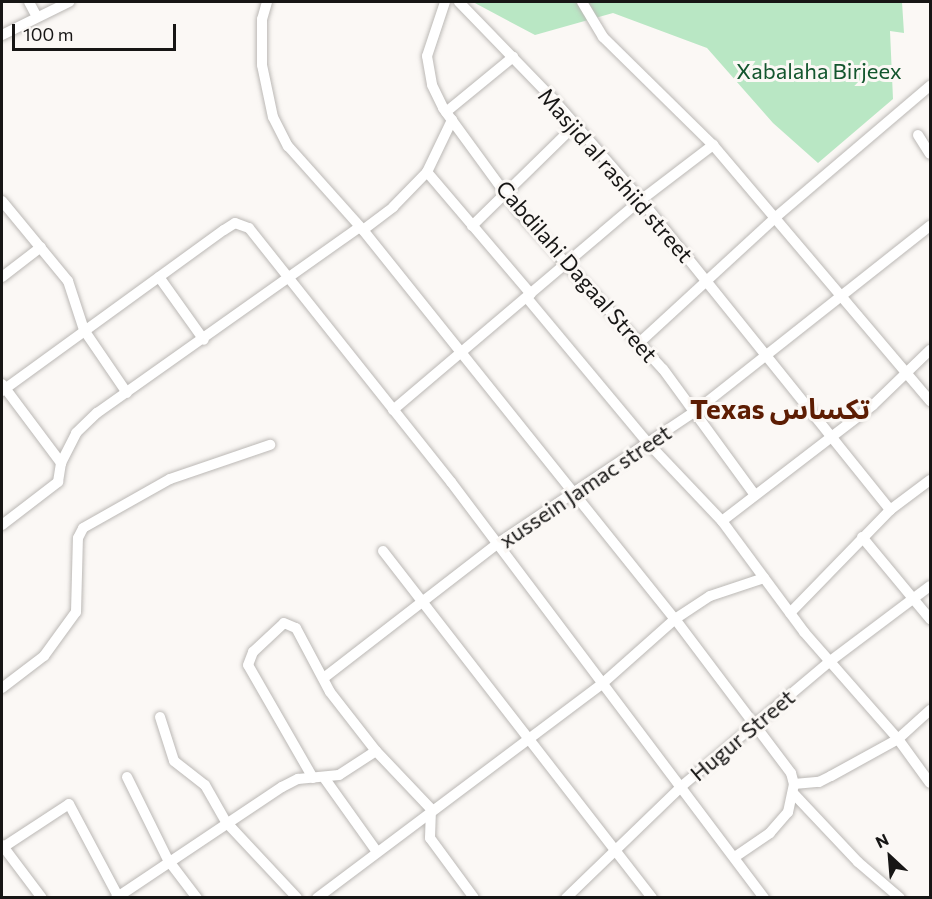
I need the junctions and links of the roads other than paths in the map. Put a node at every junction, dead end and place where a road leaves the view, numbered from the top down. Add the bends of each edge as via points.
1 (29, 2) edge
2 (69, 2) edge
3 (267, 2) edge
4 (446, 2) edge
5 (459, 2) edge
6 (582, 2) edge
7 (38, 17) junction
8 (2, 34) edge
9 (513, 57) junction
10 (930, 86) edge
11 (449, 116) junction
12 (574, 124) junction
13 (918, 135) dead end
14 (713, 145) junction
15 (930, 154) edge
16 (427, 172) junction
17 (505, 192) junction
18 (641, 200) junction
19 (2, 201) edge
20 (777, 216) junction
21 (472, 226) junction
22 (930, 226) edge
23 (362, 229) junction
24 (41, 247) junction
25 (568, 264) junction
26 (2, 277) edge
27 (159, 277) junction
28 (289, 280) junction
29 (709, 282) junction
30 (529, 296) junction
31 (845, 297) junction
32 (84, 330) junction
33 (204, 340) junction
34 (639, 343) junction
35 (930, 351) edge
36 (767, 354) junction
37 (460, 355) junction
38 (905, 371) junction
39 (3, 387) edge
40 (127, 393) junction
41 (930, 401) edge
42 (393, 410) junction
43 (693, 413) junction
44 (830, 435) junction
45 (648, 443) junction
46 (270, 445) dead end
47 (61, 463) junction
48 (930, 480) edge
49 (573, 492) junction
50 (754, 495) junction
51 (890, 510) junction
52 (722, 521) junction
53 (2, 525) edge
54 (862, 537) junction
55 (497, 544) junction
56 (383, 551) dead end
57 (764, 578) junction
58 (930, 586) edge
59 (916, 599) junction
60 (421, 603) junction
61 (790, 613) junction
62 (675, 618) junction
63 (930, 619) edge
64 (829, 662) junction
65 (325, 677) junction
66 (603, 682) junction
67 (2, 688) edge
68 (930, 710) edge
69 (160, 717) dead end
70 (756, 723) junction
71 (897, 739) junction
72 (528, 740) junction
73 (376, 751) junction
74 (127, 777) dead end
75 (313, 778) junction
76 (325, 779) junction
77 (930, 783) edge
78 (683, 785) junction
79 (794, 788) junction
80 (431, 809) junction
81 (226, 822) junction
82 (2, 847) edge
83 (613, 848) junction
84 (377, 852) junction
85 (735, 857) junction
86 (168, 860) junction
87 (42, 897) edge
88 (117, 897) edge
89 (197, 897) edge
90 (297, 897) edge
91 (317, 897) edge
92 (474, 897) edge
93 (566, 897) edge
94 (652, 897) edge
95 (764, 897) edge
96 (900, 897) edge

1 - 7 street
2 - 7 street
3 - 23 street via 262,19 262,65 273,117 288,146
4 - 11 street, Cabdilahi Dagaal Street via 427,56 432,85
5 - 9 street, Masjid al rashiid street
6 - 14 street via 603,37
7 - 8 street
9 - 11 street
9 - 12 street, Masjid al rashiid street
10 - 20 street
11 - 16 street
11 - 17 street, Cabdilahi Dagaal Street
12 - 17 street
12 - 18 street, Masjid al rashiid street
13 - 15 street
14 - 18 street
14 - 20 street
16 - 21 street
16 - 23 street via 393,207
17 - 21 street
17 - 25 street, Cabdilahi Dagaal Street
18 - 25 street
18 - 29 street, Masjid al rashiid street
19 - 24 street
20 - 29 street
20 - 31 street
21 - 30 street
22 - 31 street, xussein Jamac street
23 - 28 street
23 - 37 street
24 - 26 street
24 - 32 street via 74,291
25 - 30 street
25 - 34 street, Cabdilahi Dagaal Street
27 - 28 street via 235,223 249,228
27 - 32 street
27 - 33 street
28 - 33 street
28 - 42 street
29 - 34 street
29 - 36 street, Masjid al rashiid street
30 - 37 street
30 - 45 street
31 - 36 street, xussein Jamac street
31 - 38 street
32 - 39 street
32 - 40 street
33 - 40 street
34 - 43 street, Cabdilahi Dagaal Street via 663,369
35 - 38 street
36 - 43 street, xussein Jamac street
36 - 44 street, Masjid al rashiid street
37 - 42 street
37 - 49 street
38 - 41 street
38 - 44 street via 873,405
39 - 47 street
40 - 47 street via 76,433
42 - 55 street
43 - 45 street, xussein Jamac street
43 - 50 street, Cabdilahi Dagaal Street
44 - 50 street
44 - 51 street, Masjid al rashiid street
45 - 49 street, xussein Jamac street
45 - 52 street
46 - 67 street via 170,479 83,528 78,538 76,612 57,642
47 - 53 street via 58,482
48 - 51 street
49 - 55 street, xussein Jamac street
49 - 62 street
50 - 52 street
51 - 54 street
52 - 57 street
54 - 59 street
54 - 61 street
55 - 60 street, xussein Jamac street
55 - 66 street
56 - 60 street
57 - 61 street
57 - 62 street via 710,596
58 - 59 street, Hugur Street
59 - 63 street
59 - 64 street, Hugur Street
60 - 65 street, xussein Jamac street
60 - 72 street
61 - 64 street
62 - 66 street
62 - 70 street
64 - 70 street, Hugur Street
64 - 71 street
65 - 73 street via 330,692
65 - 75 street via 289,622 249,657 250,671
66 - 72 street
66 - 78 street
68 - 71 street
69 - 81 street via 174,761 205,785
70 - 78 street, Hugur Street
70 - 79 street via 791,773
71 - 77 street
71 - 79 street via 819,782
72 - 80 street
72 - 83 street
73 - 76 street
73 - 80 street
74 - 86 street
75 - 76 street
75 - 81 street via 298,779 282,787
76 - 84 street
78 - 83 street, Hugur Street
78 - 85 street
79 - 85 street via 788,812 770,833
79 - 96 street via 858,862
80 - 84 street
80 - 92 street via 430,838
81 - 86 street
81 - 90 street
82 - 87 street
82 - 88 street via 69,804
83 - 93 street, Hugur Street
83 - 94 street
84 - 91 street
85 - 95 street
86 - 88 street
86 - 89 street

